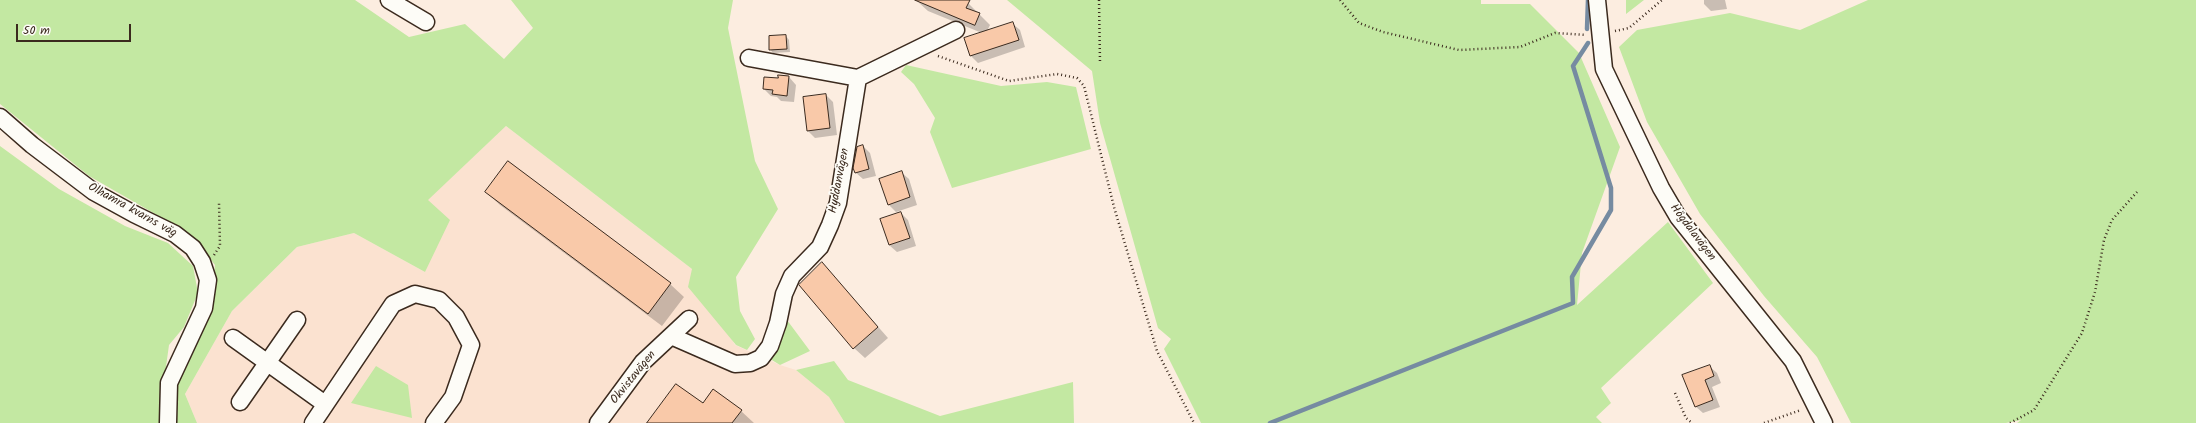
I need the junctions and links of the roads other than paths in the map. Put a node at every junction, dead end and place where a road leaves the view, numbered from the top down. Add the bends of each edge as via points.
1 (389, 0) edge
2 (1597, 0) edge
3 (426, 22) dead end
4 (956, 30) dead end
5 (749, 58) dead end
6 (858, 78) junction
7 (0, 117) edge
8 (689, 319) dead end
9 (297, 320) dead end
10 (671, 336) junction
11 (234, 338) dead end
12 (267, 363) junction
13 (240, 402) dead end
14 (326, 404) junction
15 (168, 423) edge
16 (313, 423) edge
17 (434, 423) edge
18 (598, 423) edge
19 (1824, 423) edge

1 - 3 street
2 - 19 street, Högdalavägen via 1604,69 1661,188 1678,217 1793,361
4 - 6 street
5 - 6 street
6 - 10 street, Hyddanvägen via 838,203 820,247 792,276 784,294 770,346 761,358 750,363 735,364
7 - 15 street, Olhamra kvarns väg via 94,192 175,234 193,248 202,262 208,280 204,308 169,383
8 - 10 street, Okvistavägen
9 - 12 street
10 - 18 street, Okvistavägen via 643,362
11 - 12 street
12 - 13 street
12 - 14 street
14 - 16 street
14 - 17 street via 393,304 415,294 439,300 456,318 471,345 453,397

